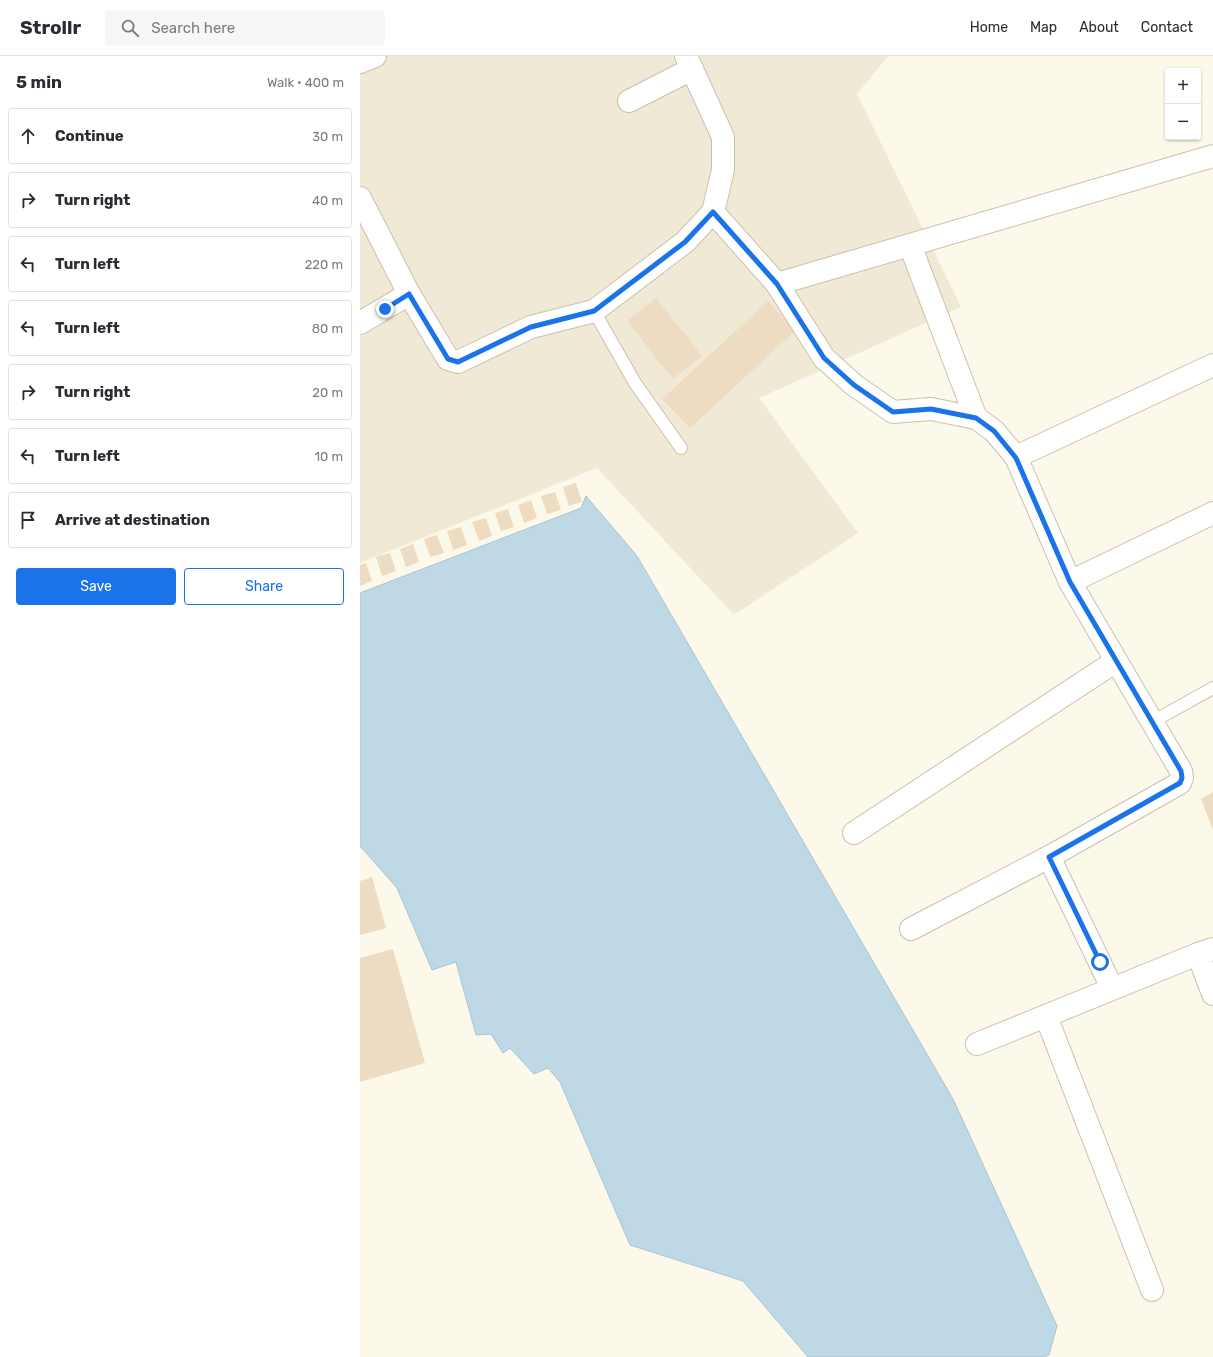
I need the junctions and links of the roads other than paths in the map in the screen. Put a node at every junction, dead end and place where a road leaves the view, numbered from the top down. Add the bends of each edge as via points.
1 (375, 56) edge
2 (360, 62) edge
3 (689, 63) edge
4 (629, 101) dead end
5 (1213, 156) edge
6 (360, 198) edge
7 (713, 212) junction
8 (910, 245) junction
9 (777, 284) junction
10 (409, 294) junction
11 (594, 311) junction
12 (360, 323) edge
13 (1213, 365) edge
14 (976, 418) junction
15 (681, 448) dead end
16 (1016, 458) junction
17 (1213, 513) edge
18 (1070, 582) junction
19 (1116, 661) junction
20 (1213, 688) edge
21 (1152, 722) junction
22 (854, 833) dead end
23 (1049, 857) junction
24 (911, 929) dead end
25 (1206, 952) edge
26 (1112, 988) junction
27 (1213, 994) edge
28 (1046, 1016) junction
29 (977, 1044) dead end
30 (1152, 1290) dead end

1 - 2 street
3 - 4 street
3 - 7 street via 723,137 723,170
5 - 8 street
6 - 10 street
7 - 9 street
7 - 11 street via 685,242
8 - 9 street
8 - 14 street
9 - 14 street via 824,358 854,385 893,412 931,409
10 - 11 street via 448,359 458,362 531,327
10 - 12 street
11 - 15 lane via 634,383
13 - 16 street
14 - 16 street via 994,431
16 - 18 street
17 - 18 street
18 - 19 street
19 - 21 street
19 - 22 street
20 - 21 lane
21 - 23 street via 1181,771 1180,783
23 - 24 street
23 - 26 street
25 - 26 street
25 - 27 street
26 - 28 street
28 - 29 street
28 - 30 street

